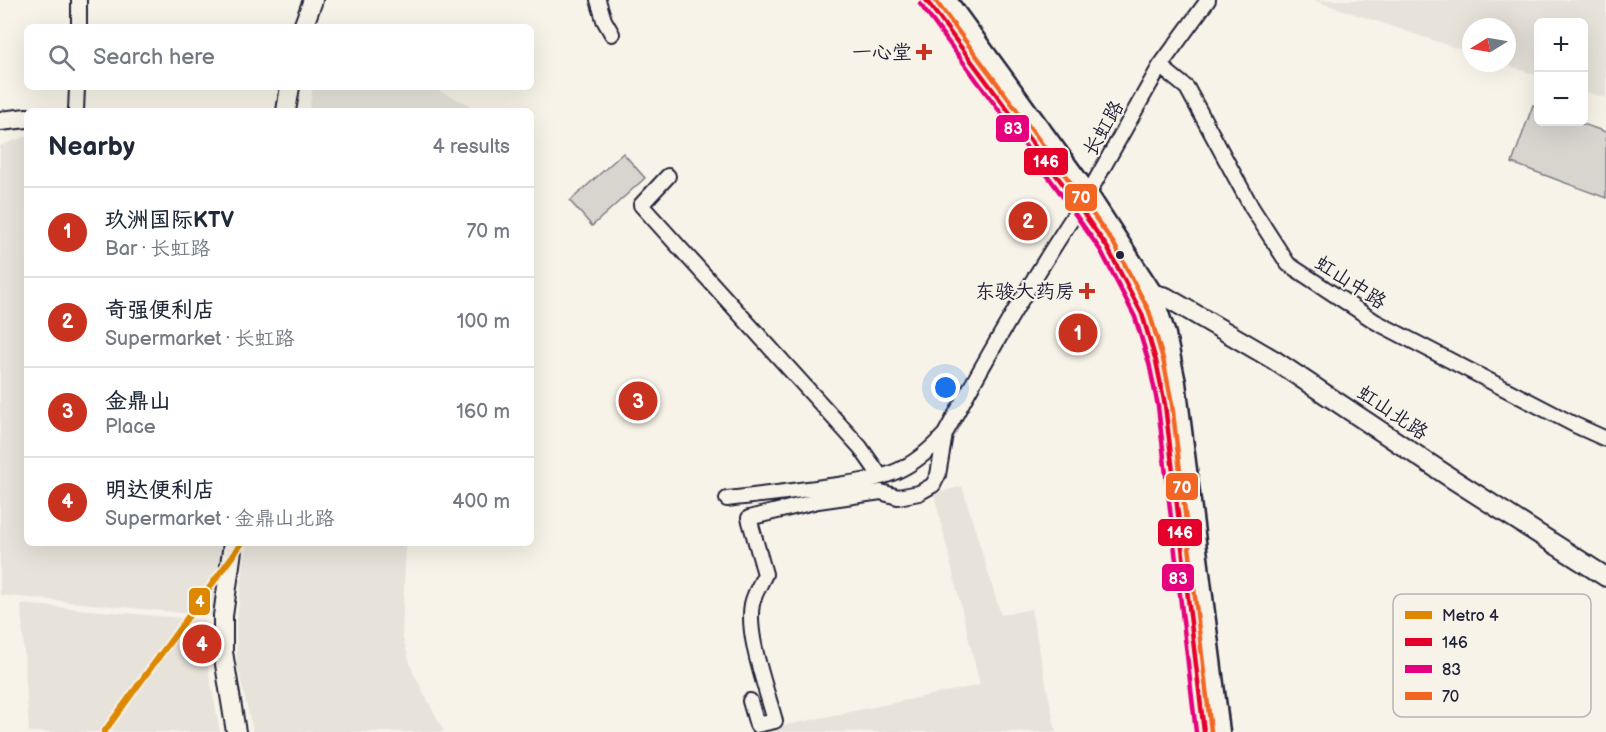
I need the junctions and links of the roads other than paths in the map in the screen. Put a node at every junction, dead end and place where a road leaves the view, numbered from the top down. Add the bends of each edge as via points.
1 (79, 0) edge
2 (314, 0) edge
3 (598, 0) edge
4 (944, 0) edge
5 (1208, 0) edge
6 (79, 24) edge
7 (304, 24) edge
8 (612, 34) dead end
9 (1160, 66) junction
10 (77, 90) edge
11 (290, 90) edge
12 (76, 108) edge
13 (286, 108) edge
14 (24, 118) edge
15 (0, 121) edge
16 (668, 176) dead end
17 (1087, 196) junction
18 (1150, 293) junction
19 (945, 434) junction
20 (1606, 439) edge
21 (881, 477) junction
22 (727, 499) dead end
23 (233, 546) edge
24 (1606, 577) edge
25 (750, 701) dead end
26 (236, 732) edge
27 (1218, 732) edge

1 - 6 street
2 - 7 street
3 - 8 street
4 - 17 main road
5 - 9 street, 长虹路
9 - 17 street, 长虹路
9 - 20 street, 虹山中路 via 1187,88 1252,208 1288,264 1376,322
10 - 12 street
11 - 13 street
14 - 15 street
16 - 21 street via 641,205 860,447
17 - 18 main road
17 - 19 street, 长虹路
18 - 24 street, 虹山北路 via 1166,297 1274,360
18 - 27 main road via 1174,383
19 - 21 street via 900,470
19 - 25 street via 938,475 933,485 920,493 898,497 881,492 818,501 748,518 765,574 752,603 754,644 775,721 757,725
21 - 22 street
23 - 26 street via 223,652

